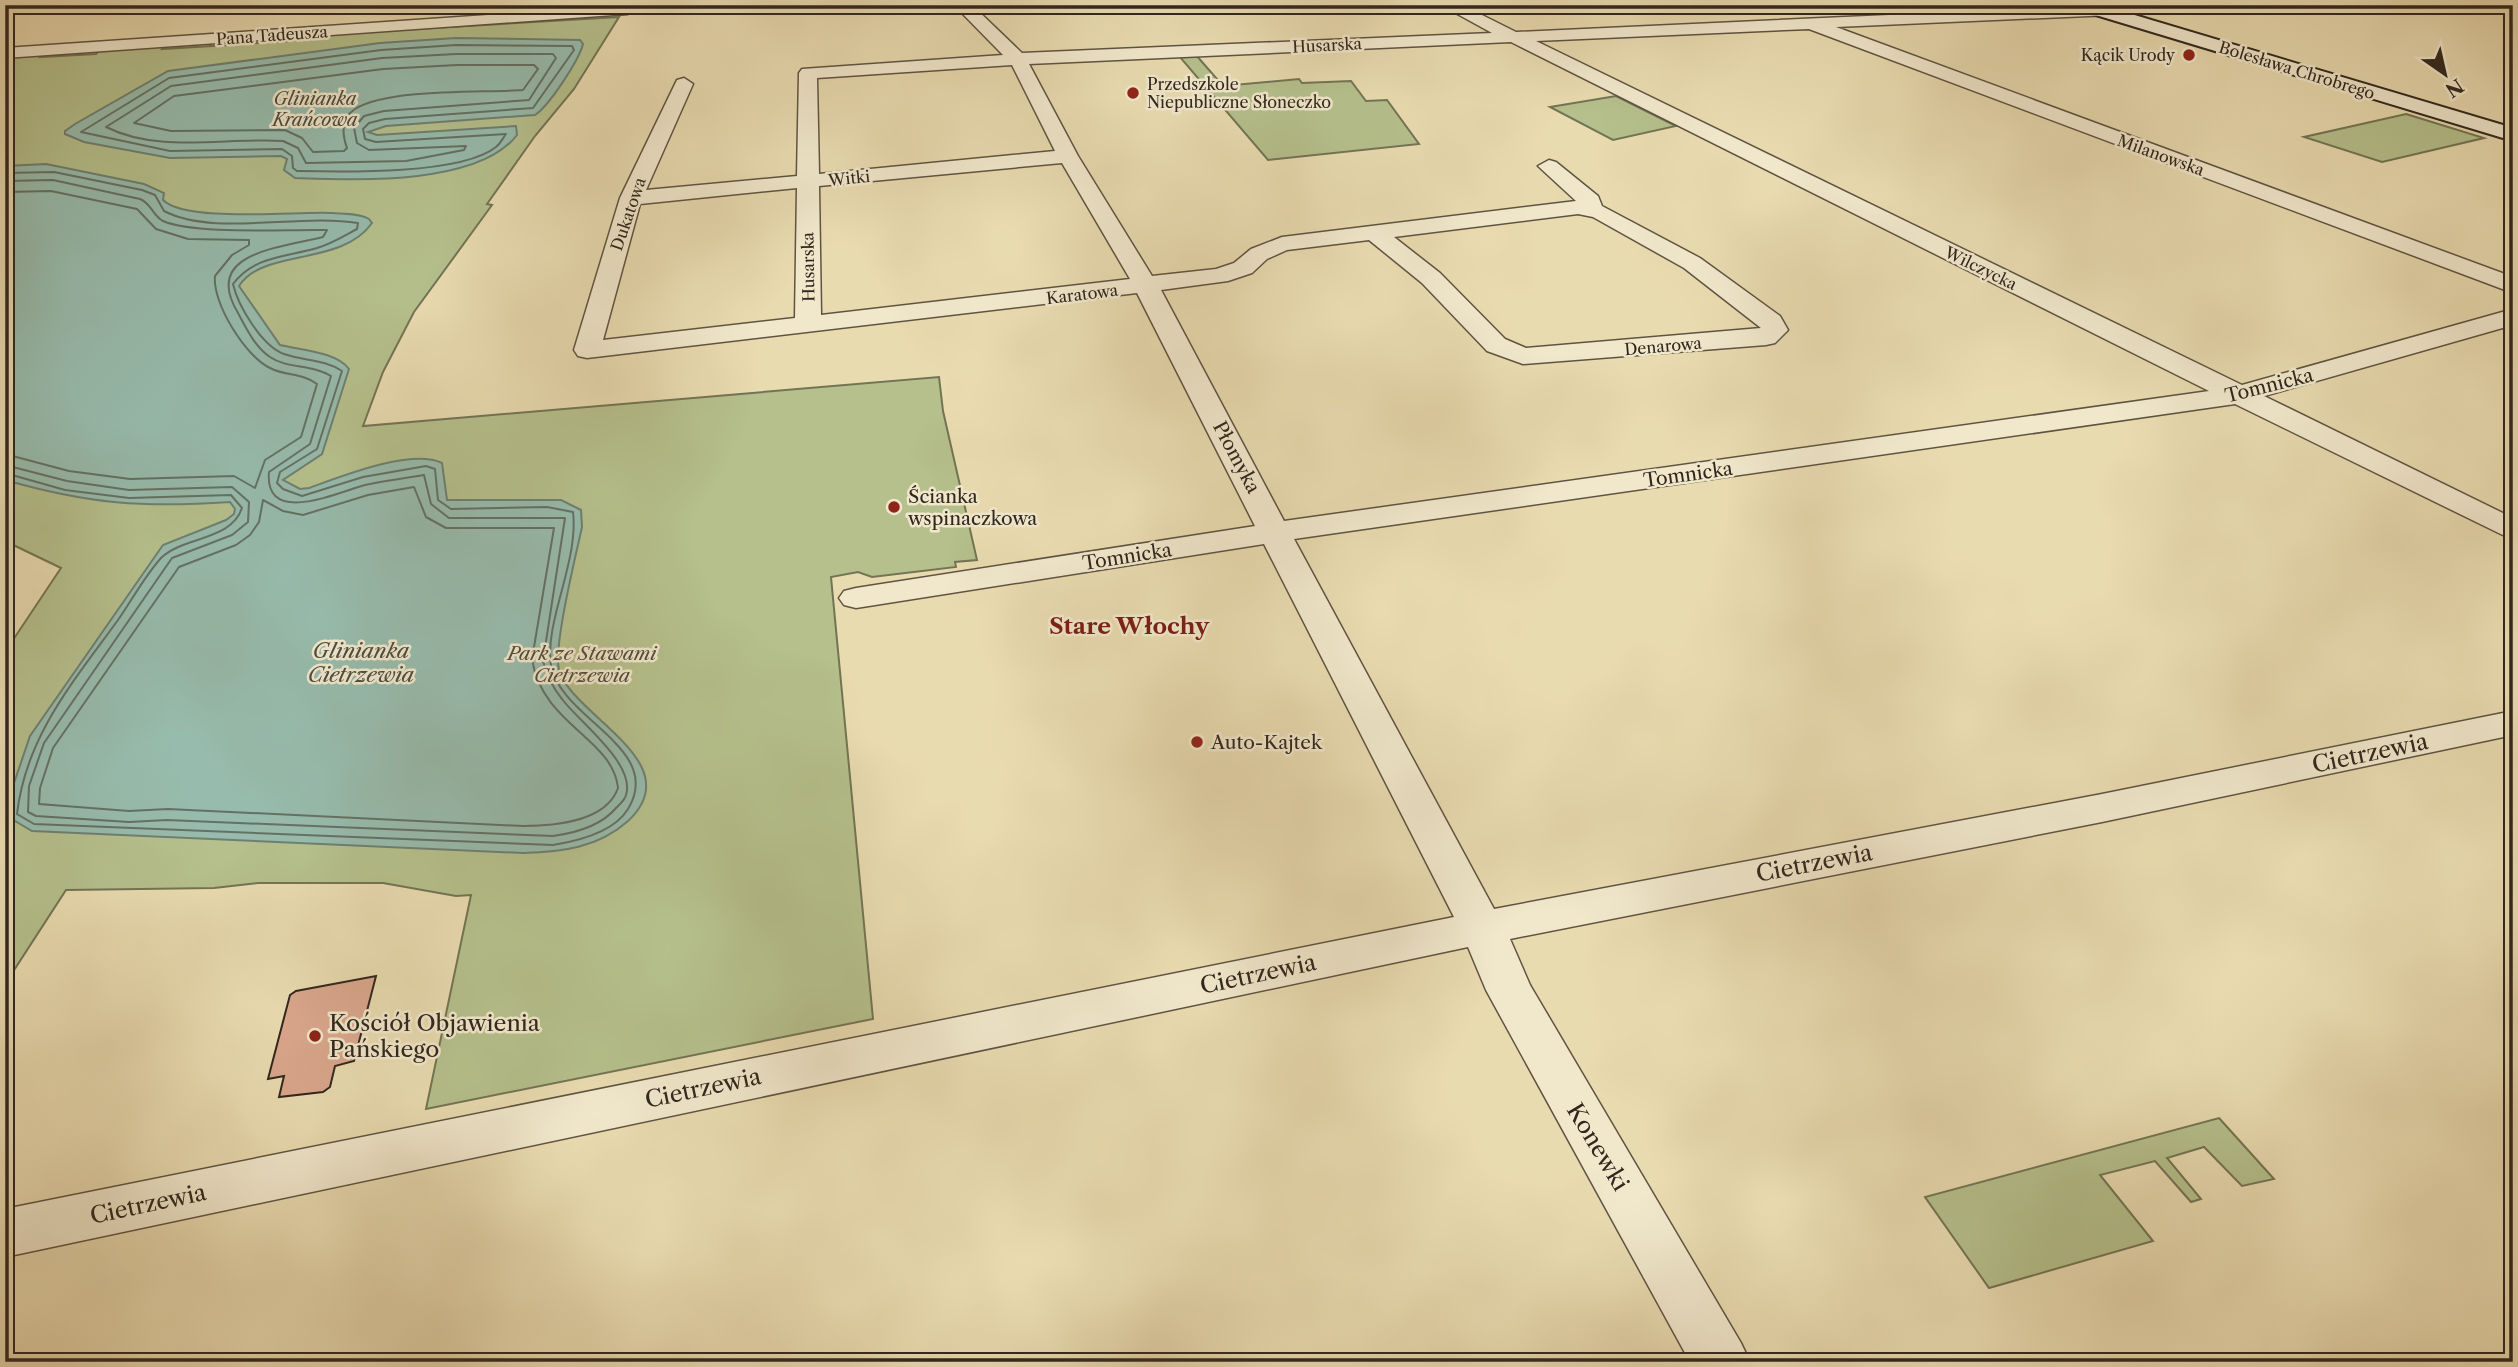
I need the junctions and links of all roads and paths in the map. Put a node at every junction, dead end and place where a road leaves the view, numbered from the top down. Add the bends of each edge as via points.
1 (962, 5) edge
2 (1449, 5) edge
3 (2226, 5) edge
4 (2090, 8) edge
5 (622, 11) dead end
6 (1810, 22) junction
7 (1511, 36) junction
8 (5, 54) edge
9 (1018, 59) junction
10 (684, 84) dead end
11 (2513, 135) edge
12 (1068, 156) junction
13 (1549, 166) dead end
14 (807, 182) junction
15 (631, 198) junction
16 (1579, 208) junction
17 (1372, 231) junction
18 (1146, 286) junction
19 (2513, 286) edge
20 (2513, 317) edge
21 (808, 325) junction
22 (587, 350) joint
23 (2239, 396) junction
24 (2513, 530) edge
25 (1276, 533) junction
26 (856, 598) dead end
27 (2513, 723) edge
28 (1483, 929) junction
29 (5, 1233) edge
30 (1721, 1362) edge

1 - 9 street, Płomyka
2 - 7 street, Wilczycka
3 - 4 street, Husarska
4 - 6 street, Husarska
4 - 11 main road, Bolesława Chrobrego
5 - 8 street, Pana Tadeusza via 312,25
6 - 7 street, Husarska
6 - 19 street, Milanowska
7 - 9 street, Husarska
7 - 23 street, Wilczycka
9 - 12 street, Płomyka
9 - 14 street, Husarska via 808,74
10 - 15 street, Dukatowa
12 - 14 street, Witki
12 - 18 street, Płomyka
13 - 16 street, Denarowa via 1590,201
14 - 15 street, Witki
14 - 21 street, Husarska
15 - 22 street, Dukatowa
16 - 17 street, Karatowa
16 - 17 street, Denarowa via 1692,263 1771,321 1774,334 1522,356 1496,345 1431,278
17 - 18 street, Karatowa via 1282,244 1234,272
18 - 21 street, Karatowa
18 - 25 street, Płomyka
20 - 23 street, Tomnicka
21 - 22 street, Karatowa
23 - 24 street, Wilczycka
23 - 25 street, Tomnicka
25 - 26 street, Tomnicka
25 - 28 street, Płomyka
27 - 28 street, Cietrzewia
28 - 29 street, Cietrzewia
28 - 30 street, Konewki via 1541,1050

